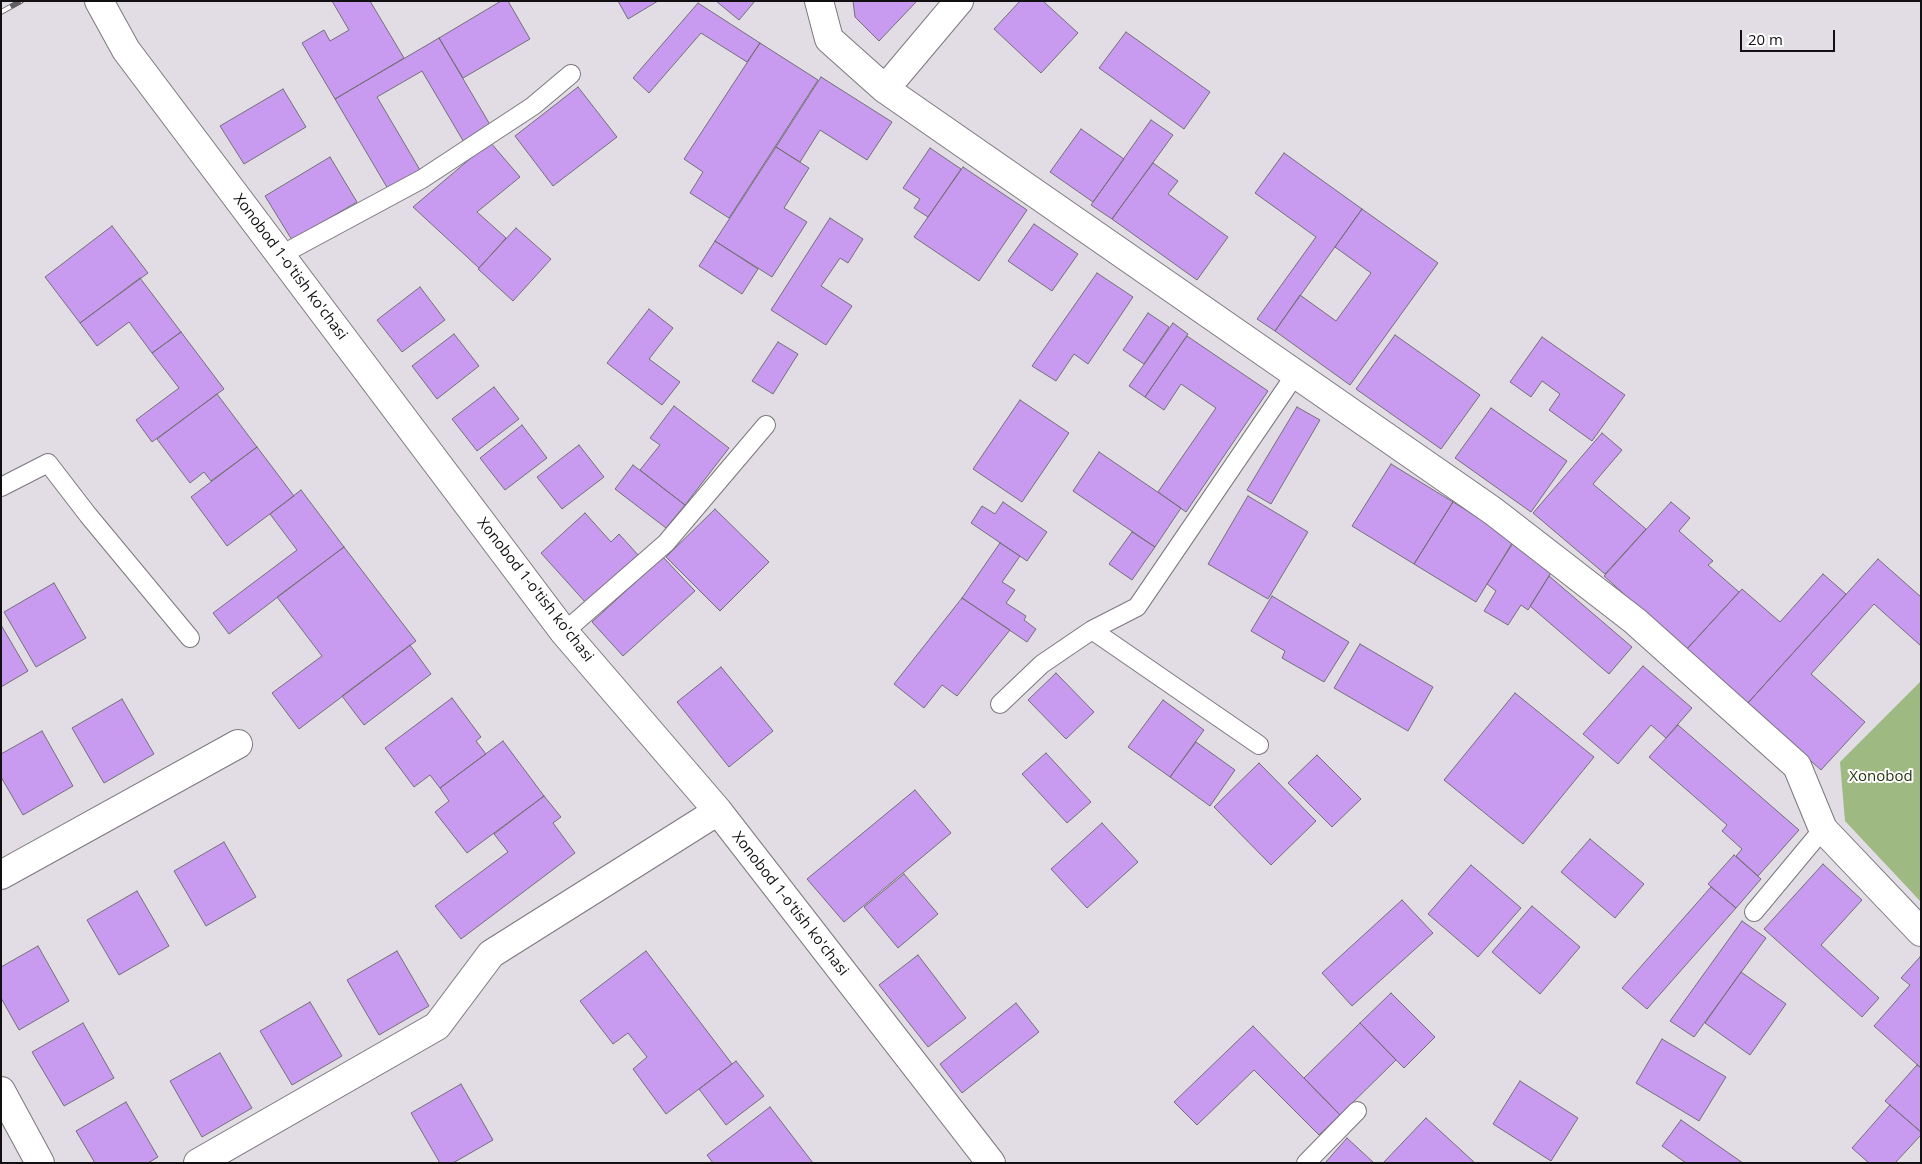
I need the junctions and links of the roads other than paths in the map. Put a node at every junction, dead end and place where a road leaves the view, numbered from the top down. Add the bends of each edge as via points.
1 (100, 1) edge
2 (819, 1) edge
3 (960, 1) edge
4 (571, 74) dead end
5 (885, 88) junction
6 (281, 255) junction
7 (1295, 375) junction
8 (766, 425) dead end
9 (1, 487) edge
10 (1092, 630) junction
11 (564, 632) junction
12 (190, 638) dead end
13 (1000, 704) dead end
14 (238, 744) dead end
15 (1259, 745) dead end
16 (718, 811) junction
17 (1822, 829) junction
18 (1, 875) edge
19 (1754, 912) dead end
20 (1921, 932) edge
21 (1, 1091) edge
22 (1357, 1111) dead end
23 (40, 1163) edge
24 (198, 1163) edge
25 (991, 1163) edge
26 (1306, 1163) edge

1 - 6 street, Xonobod 1-o'tish ko'chasi via 126,50
2 - 5 street via 828,40
3 - 5 street
4 - 6 lane via 533,106 422,179
5 - 7 street
6 - 11 street, Xonobod 1-o'tish ko'chasi
7 - 10 lane via 1137,607
7 - 17 street via 1493,511 1635,621 1798,766
8 - 11 lane via 666,543
9 - 12 lane via 48,463
10 - 13 lane via 1042,664
10 - 15 lane
11 - 16 street, Xonobod 1-o'tish ko'chasi
14 - 18 street
16 - 24 street via 491,954 438,1026
16 - 25 street, Xonobod 1-o'tish ko'chasi
17 - 19 lane
17 - 20 street
21 - 23 street
22 - 26 lane

